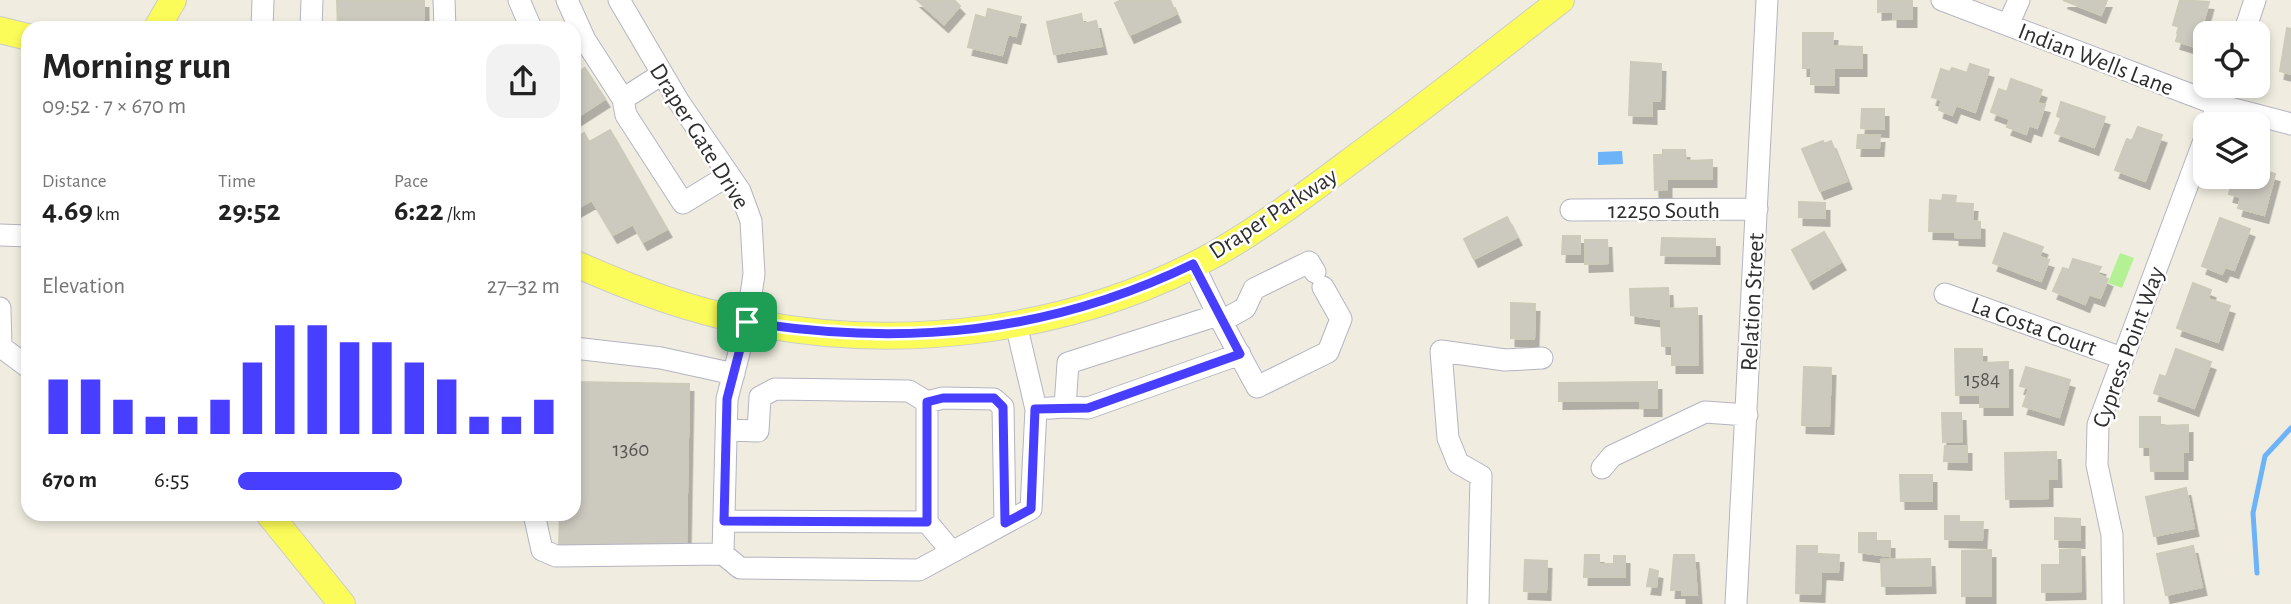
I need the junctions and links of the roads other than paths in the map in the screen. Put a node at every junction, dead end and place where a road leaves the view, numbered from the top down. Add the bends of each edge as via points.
1 (173, 0) edge
2 (263, 0) edge
3 (312, 0) edge
4 (444, 0) edge
5 (519, 0) edge
6 (567, 0) edge
7 (620, 0) edge
8 (1561, 0) edge
9 (1767, 0) edge
10 (1942, 0) edge
11 (2019, 0) edge
12 (2255, 0) edge
13 (161, 21) edge
14 (262, 21) edge
15 (311, 21) edge
16 (444, 21) edge
17 (528, 21) edge
18 (574, 21) edge
19 (2248, 21) edge
20 (2008, 25) junction
21 (0, 30) edge
22 (21, 35) edge
23 (581, 43) edge
24 (662, 74) junction
25 (622, 99) junction
26 (2218, 105) edge
27 (2291, 124) edge
28 (2193, 170) edge
29 (729, 175) junction
30 (1757, 209) junction
31 (1571, 210) dead end
32 (0, 235) edge
33 (21, 236) edge
34 (1193, 264) junction
35 (581, 267) edge
36 (1945, 294) dead end
37 (0, 309) edge
38 (1220, 318) junction
39 (747, 322) junction
40 (1016, 324) junction
41 (581, 349) edge
42 (1240, 354) junction
43 (1542, 358) dead end
44 (2122, 358) junction
45 (21, 362) edge
46 (734, 374) junction
47 (927, 402) junction
48 (1065, 407) junction
49 (1035, 409) junction
50 (1746, 415) junction
51 (726, 430) junction
52 (1602, 468) dead end
53 (276, 521) edge
54 (536, 521) edge
55 (724, 521) junction
56 (927, 522) junction
57 (1005, 523) junction
58 (952, 552) junction
59 (723, 554) junction
60 (342, 604) edge
61 (1478, 604) edge
62 (1736, 604) edge
63 (2113, 604) edge

1 - 13 main road
2 - 14 street
3 - 15 street
4 - 16 street
5 - 17 street
6 - 18 street
7 - 24 street, Draper Gate Drive
8 - 34 main road, Draper Parkway via 1289,208
9 - 30 street, Relation Street
10 - 20 street, Indian Wells Lane
11 - 20 street
12 - 19 street
20 - 26 street, Indian Wells Lane
21 - 22 main road
23 - 25 street
24 - 25 street
24 - 29 street, Draper Gate Drive
25 - 29 street via 626,114 683,203
26 - 27 street, Indian Wells Lane
28 - 44 street, Cypress Point Way
29 - 39 street, Draper Gate Drive via 740,191 752,231 754,274
30 - 31 street, 12250 South
30 - 50 street, Relation Street
32 - 33 street
34 - 38 street
34 - 40 main road, Draper Parkway via 1095,305
35 - 39 main road, Draper Parkway via 696,310
36 - 44 street, La Costa Court
37 - 45 street via 1,347
38 - 42 street
38 - 42 street via 1245,308 1254,289 1309,262 1340,319 1328,352 1257,387
38 - 48 street via 1068,363
39 - 40 main road, Draper Parkway via 890,334
39 - 46 street, Draper Gate Drive
40 - 49 street
41 - 46 street via 661,358
42 - 48 street via 1088,408
43 - 61 street via 1505,360 1441,351 1448,438 1458,463 1481,476
44 - 63 street, Cypress Point Way via 2096,438 2112,535
46 - 51 street, Draper Gate Drive
47 - 51 street via 909,391 775,389 760,397 758,431
47 - 56 street
47 - 57 street via 994,398 1003,407
48 - 49 street
49 - 57 street via 1031,509
50 - 52 street via 1705,412 1612,456
50 - 62 street, Relation Street
51 - 55 street, Draper Gate Drive
53 - 60 main road
54 - 59 street via 542,550 556,556
55 - 56 street
55 - 59 street, Draper Gate Drive
56 - 58 street
57 - 58 street
58 - 59 street via 919,570 740,568

